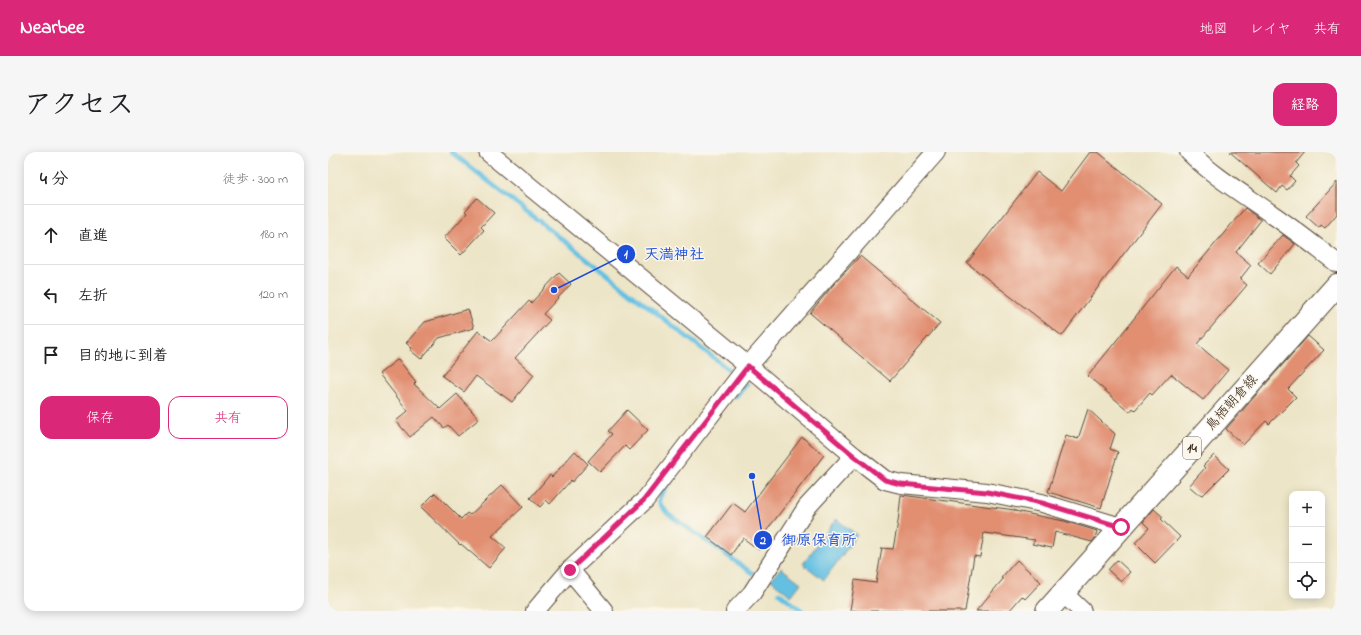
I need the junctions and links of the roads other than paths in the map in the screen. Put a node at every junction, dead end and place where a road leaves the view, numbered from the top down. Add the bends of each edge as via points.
1 (488, 152) edge
2 (936, 152) edge
3 (1189, 152) edge
4 (1337, 263) edge
5 (1337, 285) edge
6 (748, 366) junction
7 (854, 456) junction
8 (1121, 527) junction
9 (570, 570) junction
10 (1062, 592) junction
11 (535, 611) edge
12 (604, 611) edge
13 (735, 611) edge
14 (1047, 611) edge
15 (1082, 611) edge

1 - 6 street
2 - 6 street
3 - 4 street via 1220,178
5 - 8 main road, 鳥栖朝倉線 / 14
6 - 7 street
6 - 9 street via 644,500
7 - 8 street via 885,480 896,483 987,492 1042,503
7 - 13 street via 807,507 752,593
8 - 10 main road, 鳥栖朝倉線 / 14
9 - 11 street
9 - 12 street
10 - 14 main road, 鳥栖朝倉線 / 14
10 - 15 street

